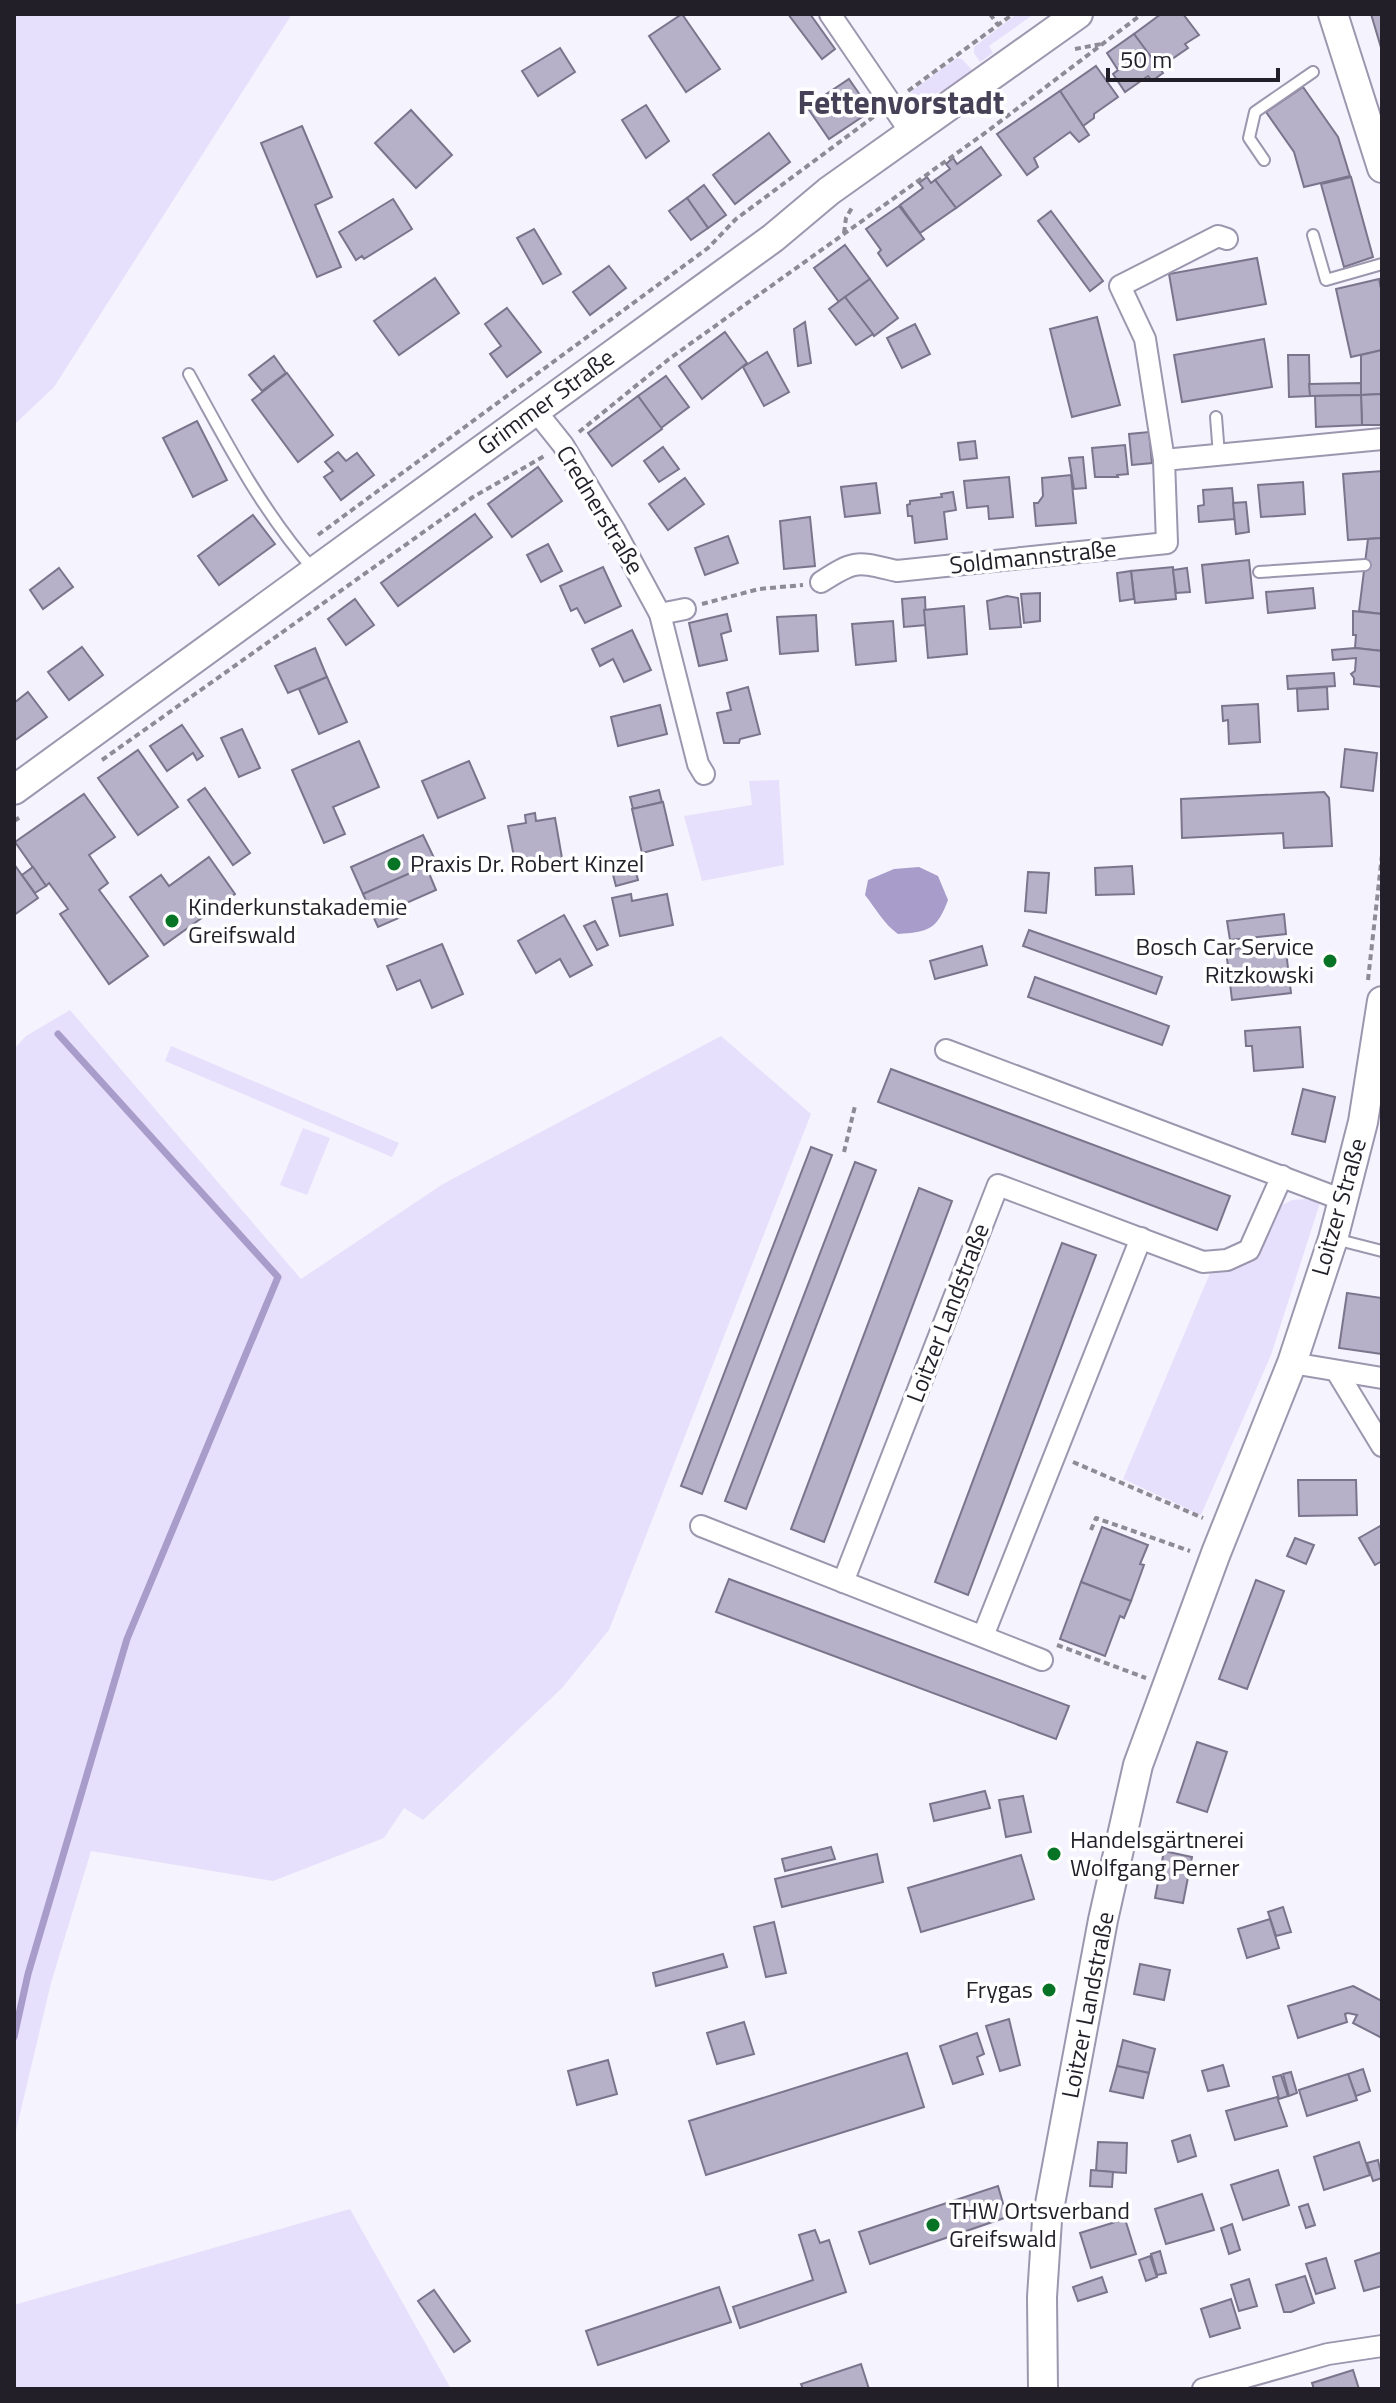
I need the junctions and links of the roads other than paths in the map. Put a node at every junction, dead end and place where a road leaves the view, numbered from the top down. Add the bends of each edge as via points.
1 (1078, 14) edge
2 (1333, 14) edge
3 (836, 16) edge
4 (1313, 72) dead end
5 (911, 133) junction
6 (1264, 160) dead end
7 (1382, 168) edge
8 (1313, 235) dead end
9 (1227, 239) dead end
10 (1382, 264) edge
11 (189, 374) dead end
12 (535, 410) junction
13 (1216, 417) dead end
14 (1382, 439) edge
15 (1219, 456) junction
16 (1164, 460) junction
17 (305, 561) junction
18 (1365, 565) dead end
19 (1259, 572) dead end
20 (821, 582) road end
21 (685, 609) road end
22 (660, 614) junction
23 (704, 774) dead end
24 (20, 801) edge
25 (1382, 1001) edge
26 (946, 1050) dead end
27 (1282, 1176) junction
28 (1343, 1200) junction
29 (1141, 1238) junction
30 (1333, 1239) junction
31 (1382, 1251) edge
32 (1292, 1363) junction
33 (1337, 1372) junction
34 (1382, 1378) edge
35 (1382, 1446) edge
36 (701, 1526) dead end
37 (843, 1582) junction
38 (983, 1636) junction
39 (1036, 1658) road end
40 (1382, 2346) edge
41 (1043, 2389) edge
42 (1203, 2389) edge

1 - 5 main road, Grimmer Straße
2 - 7 main road
3 - 5 street
4 - 6 lane via 1255,112 1249,138
5 - 12 main road, Grimmer Straße
8 - 10 lane via 1326,280
9 - 16 street, Soldmannstraße via 1218,236 1120,286 1145,339
11 - 17 lane via 244,475
12 - 17 main road, Grimmer Straße
12 - 22 street, Crednerstraße via 563,445
13 - 15 lane
14 - 15 street
15 - 16 street
16 - 20 street, Soldmannstraße via 1167,543 897,571 860,562
17 - 24 main road, Grimmer Straße
18 - 19 lane
21 - 22 street
22 - 23 street, Crednerstraße
25 - 28 main road, Loitzer Straße via 1363,1122
26 - 27 street
27 - 28 street
27 - 29 street, Loitzer Landstraße via 1249,1250 1227,1260 1203,1262
28 - 30 main road, Loitzer Straße
29 - 37 street, Loitzer Landstraße via 998,1185
29 - 38 street
30 - 31 lane
30 - 32 main road, Loitzer Straße
32 - 33 street
32 - 41 main road, Loitzer Landstraße via 1138,1765 1047,2220
33 - 34 street
33 - 35 street
36 - 37 street
37 - 38 street
38 - 39 street
40 - 42 street via 1328,2354

